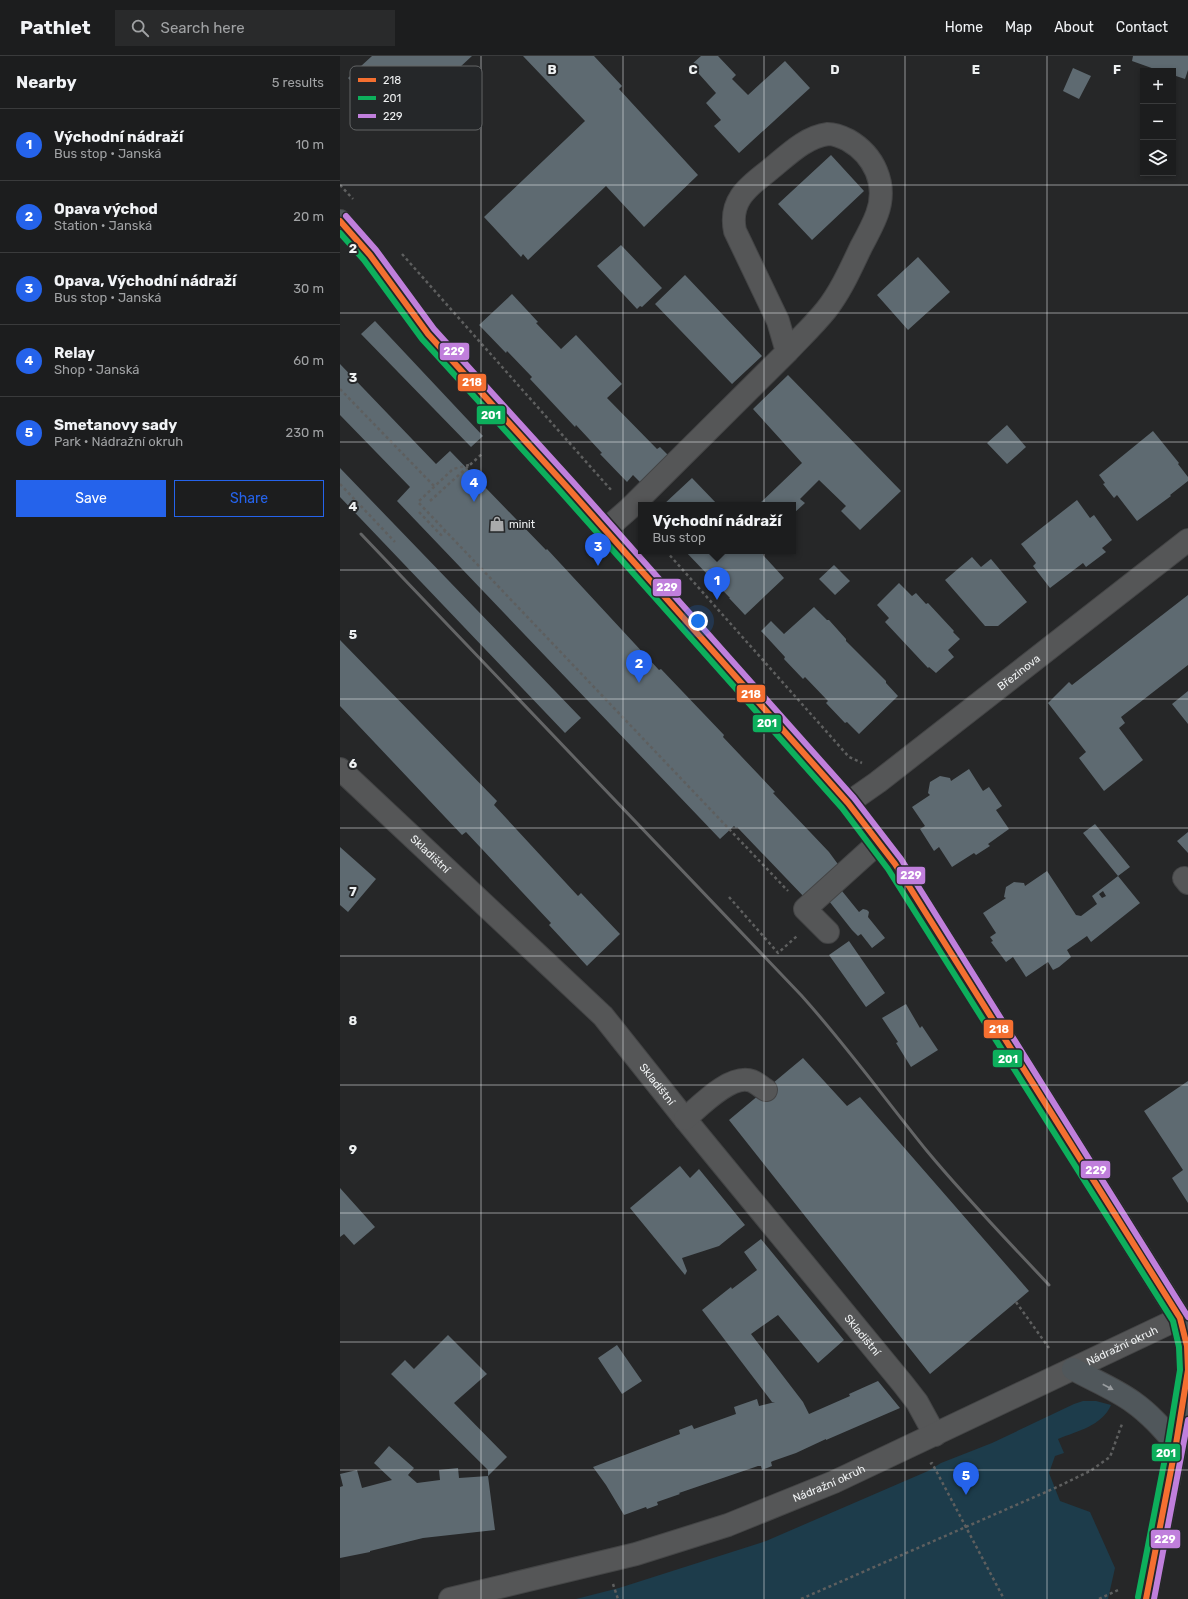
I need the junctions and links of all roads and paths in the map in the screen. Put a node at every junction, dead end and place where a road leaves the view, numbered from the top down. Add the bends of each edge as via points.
1 (340, 221) edge
2 (398, 249) dead end
3 (787, 352) junction
4 (340, 389) edge
5 (483, 453) dead end
6 (469, 465) junction
7 (340, 484) edge
8 (434, 486) junction
9 (430, 501) dead end
10 (628, 509) junction
11 (419, 512) dead end
12 (605, 530) junction
13 (445, 531) junction
14 (1188, 540) edge
15 (395, 542) dead end
16 (669, 554) edge
17 (865, 764) dead end
18 (340, 769) edge
19 (848, 803) junction
20 (878, 843) junction
21 (728, 897) dead end
22 (816, 920) junction
23 (766, 1090) dead end
24 (685, 1118) junction
25 (1016, 1302) dead end
26 (1184, 1317) edge
27 (1049, 1348) dead end
28 (1073, 1370) junction
29 (1123, 1420) dead end
30 (936, 1434) junction
31 (1176, 1444) junction
32 (965, 1527) junction
33 (613, 1584) dead end
34 (1118, 1590) dead end
35 (450, 1599) edge
36 (618, 1599) edge
37 (801, 1599) edge
38 (1004, 1599) edge
39 (1099, 1599) edge
40 (1146, 1599) edge

1 - 12 main road via 370,255 428,334
2 - 10 path
3 - 3 street via 827,310 878,214 881,196 878,172 871,160 854,144 840,136 829,134 808,140 751,184 738,198 735,209 734,231 778,321
3 - 10 street
4 - 8 path
5 - 6 path
6 - 8 path via 453,469
6 - 9 path
7 - 15 path
8 - 13 path via 418,502
10 - 12 street
11 - 13 path via 441,535
12 - 19 main road
13 - 22 path
14 - 19 street, Březinova
16 - 17 path via 849,757
18 - 24 street, Skladištní via 603,1016
19 - 20 main road
20 - 22 street
20 - 26 main road via 895,864
21 - 22 path via 778,953
23 - 24 street via 751,1081 738,1081 723,1087
24 - 30 street, Skladištní via 903,1384
25 - 27 path
26 - 28 street, Nádražní okruh
26 - 31 main road via 1188,1370
28 - 30 street, Nádražní okruh
28 -> 31 main road via 1111,1388 1134,1403
29 - 32 path via 1110,1457 1090,1471
30 - 35 street, Nádražní okruh via 834,1482 728,1525 636,1554
31 - 40 main road
32 - 37 path
32 - 38 path
33 - 36 path
34 - 39 path

